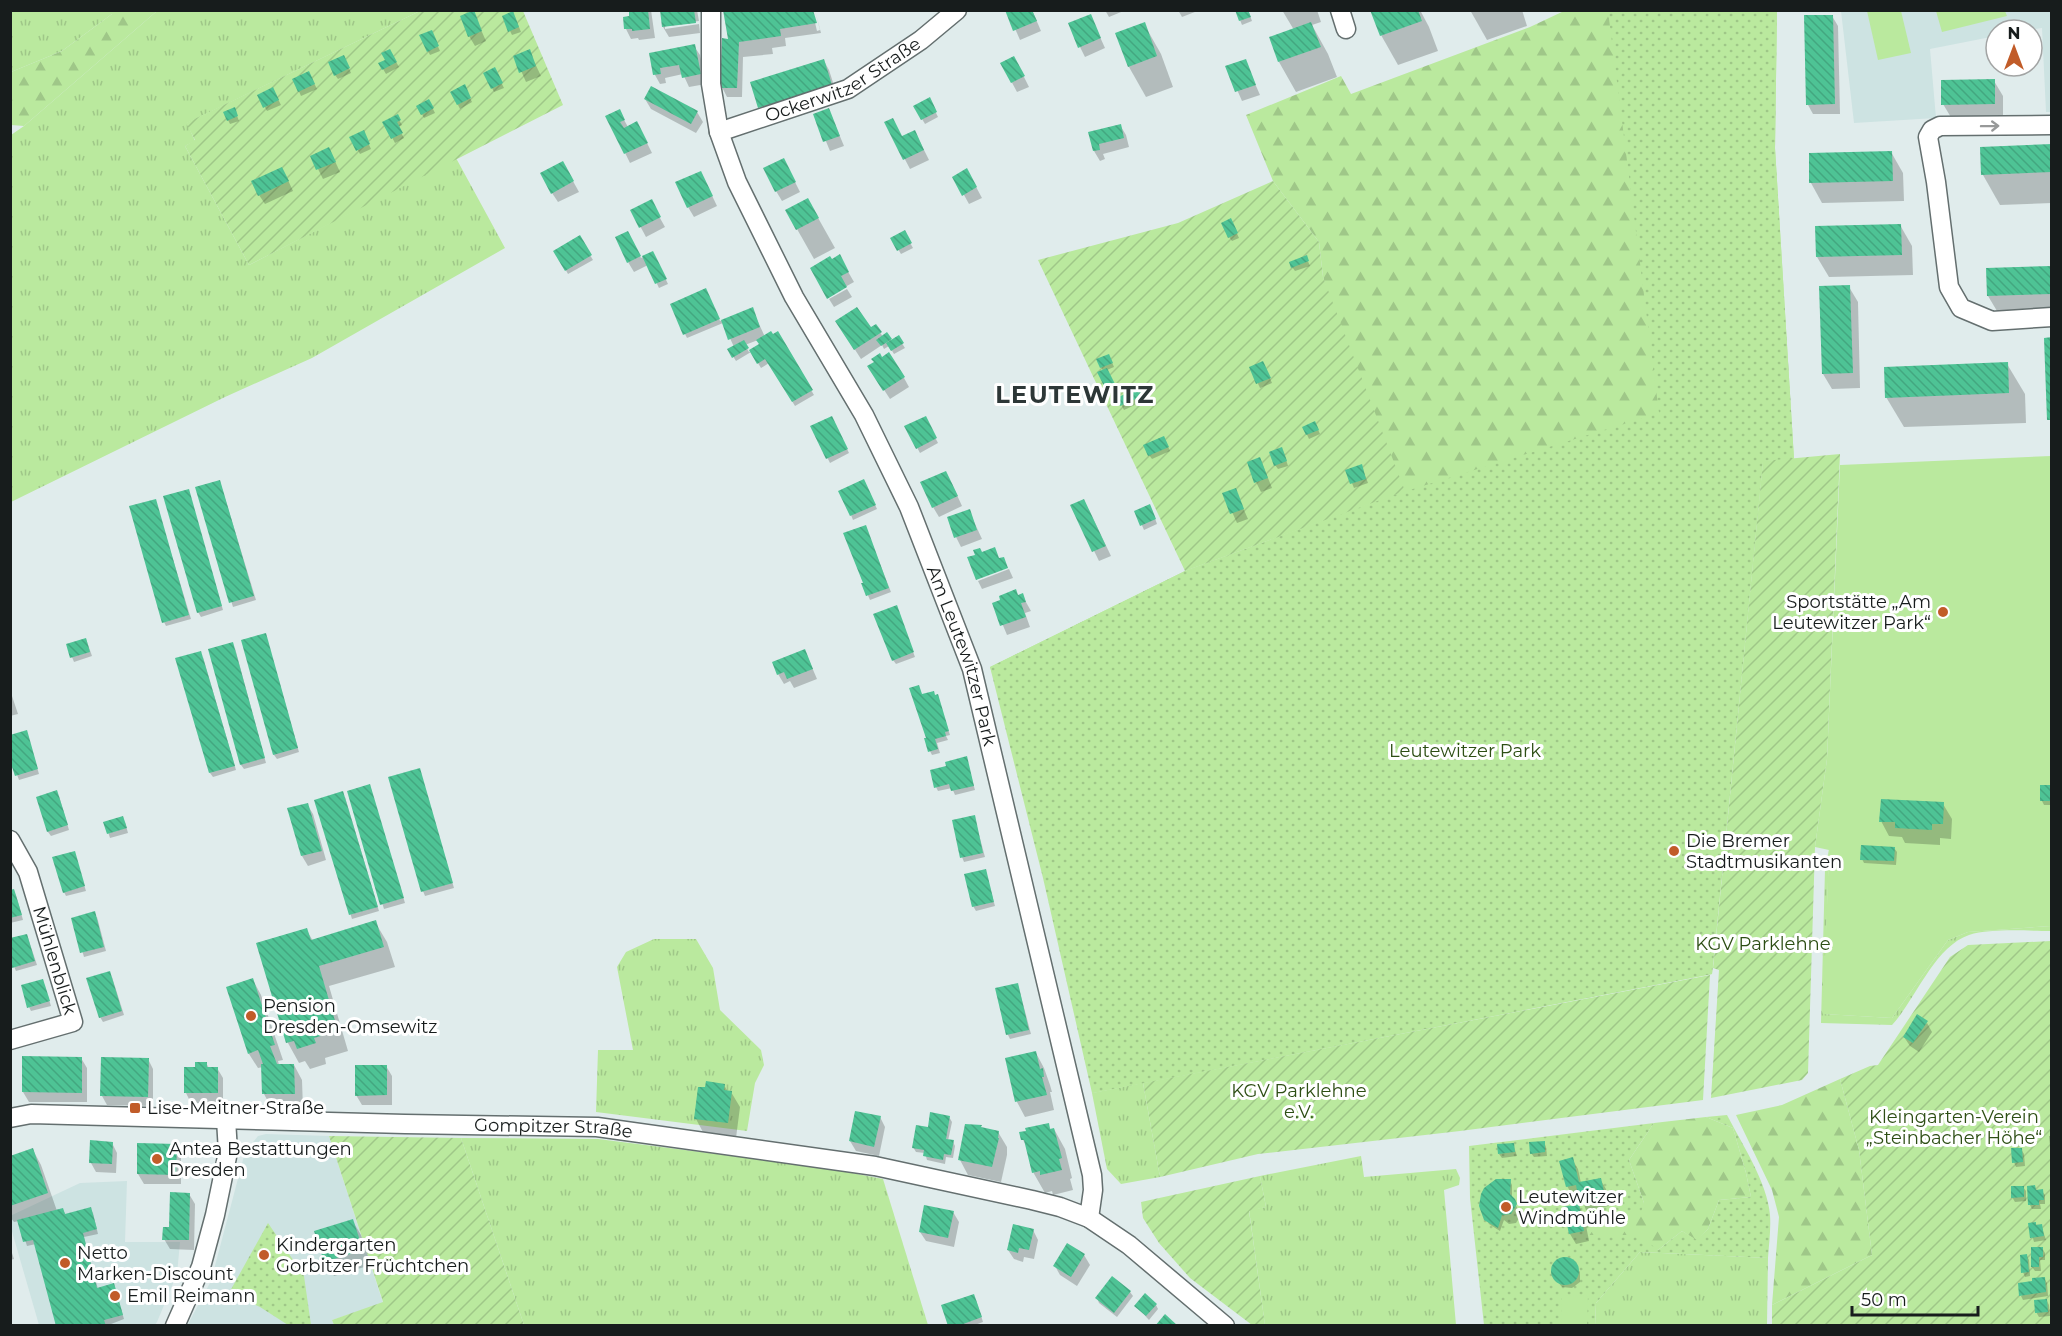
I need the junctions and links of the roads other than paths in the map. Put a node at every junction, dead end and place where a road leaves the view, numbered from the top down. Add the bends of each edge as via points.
1 (711, 10) edge
2 (957, 10) edge
3 (1340, 10) edge
4 (1346, 29) dead end
5 (2052, 125) edge
6 (719, 132) junction
7 (2052, 317) edge
8 (10, 840) edge
9 (10, 1040) edge
10 (10, 1118) edge
11 (226, 1119) junction
12 (1089, 1218) junction
13 (175, 1326) edge
14 (1225, 1326) edge

1 - 6 street, Am Leutewitzer Park via 711,84
2 - 6 street, Ockerwitzer Straße via 921,40 848,89
3 - 4 street
7 -> 5 street via 1992,321 1961,308 1949,287 1928,137 1940,126
6 - 12 street, Am Leutewitzer Park via 737,182 794,297 864,415 909,507 972,669 1092,1175
8 - 9 street, Mühlenblick via 28,872 73,1022
10 - 11 street, Gompitzer Straße via 31,1114
11 - 12 street, Gompitzer Straße via 620,1130 875,1166 1032,1200
11 - 13 street via 228,1152 215,1215 201,1267
12 - 14 street, Gompitzer Straße via 1129,1245

